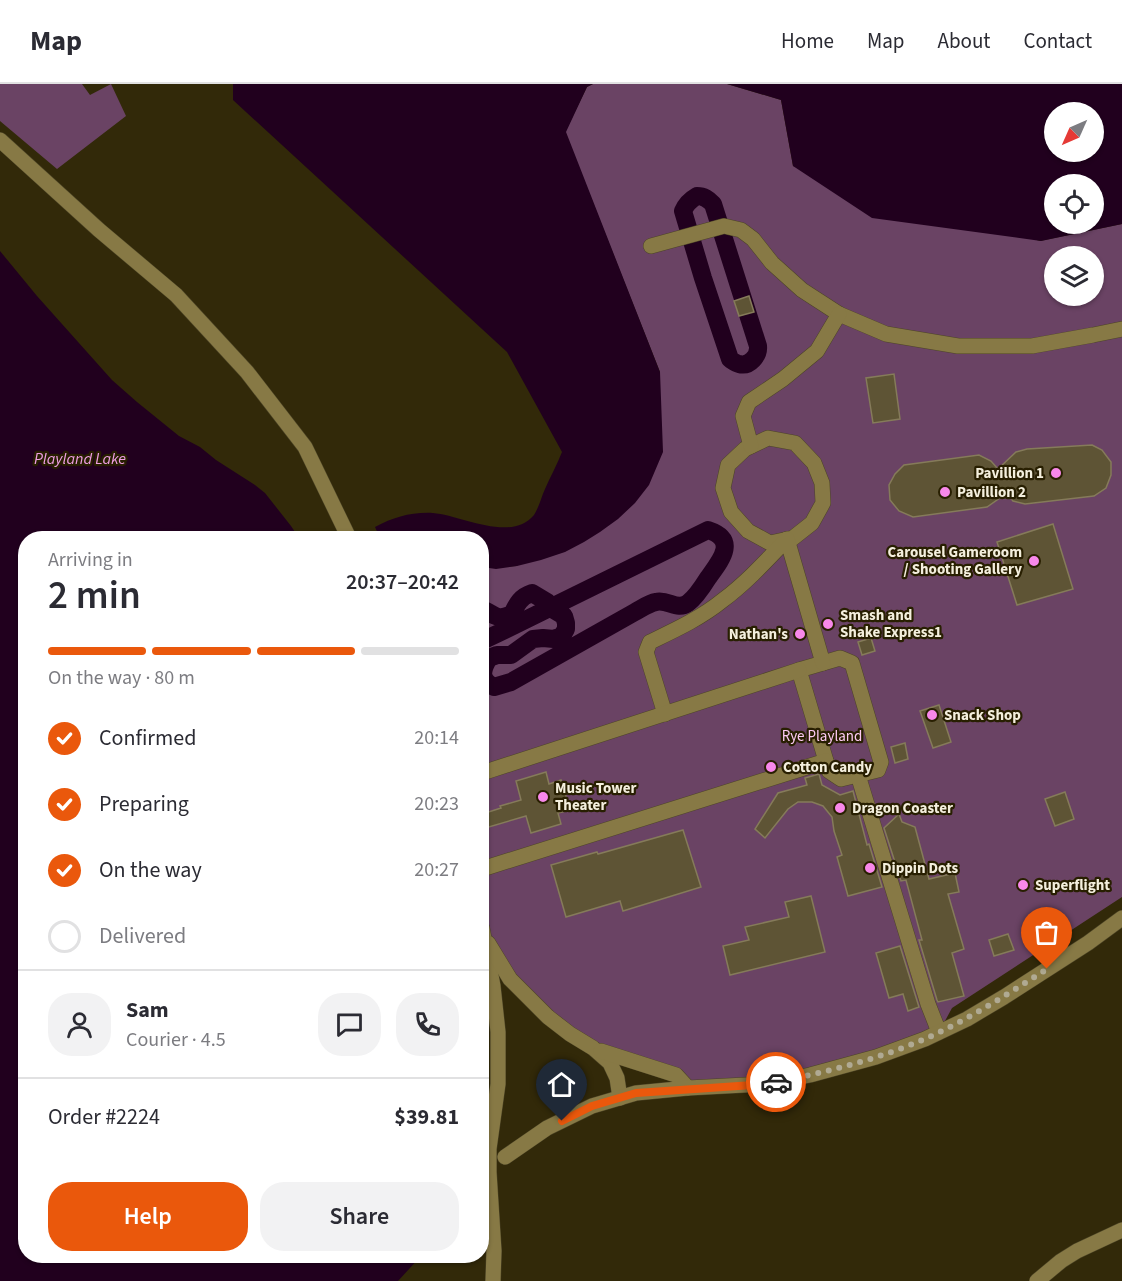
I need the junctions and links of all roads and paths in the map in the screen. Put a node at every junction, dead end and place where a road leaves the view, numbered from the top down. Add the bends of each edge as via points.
1 (0, 140) edge
2 (651, 246) dead end
3 (840, 314) junction
4 (1122, 329) edge
5 (750, 446) junction
6 (346, 531) edge
7 (787, 539) junction
8 (823, 663) junction
9 (799, 670) junction
10 (665, 714) junction
11 (826, 761) junction
12 (489, 771) edge
13 (858, 775) junction
14 (489, 867) edge
15 (1122, 918) edge
16 (489, 943) edge
17 (489, 969) edge
18 (939, 1032) junction
19 (593, 1048) junction
20 (688, 1088) junction
21 (620, 1098) junction
22 (489, 1149) edge
23 (489, 1149) edge
24 (505, 1157) dead end
25 (489, 1172) edge
26 (489, 1172) edge
27 (1122, 1230) edge
28 (493, 1281) edge
29 (1037, 1281) edge

1 - 6 street via 176,295 247,372 305,447
2 - 3 street via 724,226 741,230 802,290
3 - 4 street via 886,334 958,345 1032,346
3 - 5 street via 817,351 749,402 743,416
5 - 7 street via 728,465 723,488 730,512 748,531 770,543
5 - 7 street via 768,438 795,443 814,463 822,483 823,503 812,523
7 - 8 street
7 - 10 street via 723,601 650,642 646,652
8 - 9 street
8 - 13 street via 840,658 852,663 881,762 878,770
9 - 10 street
9 - 11 street
10 - 12 street
11 - 13 street via 830,771 841,779
11 - 14 street
13 - 18 street
15 - 18 street via 1004,997
16 - 19 street via 510,979 548,1017
17 - 23 street via 498,1032 498,1084
18 - 20 street via 876,1057 810,1075 766,1084
19 - 20 street via 676,1075
19 - 21 street via 610,1063
20 - 21 street
21 - 24 street via 592,1106 547,1128
22 - 26 street
25 - 28 street
27 - 29 street via 1077,1251

